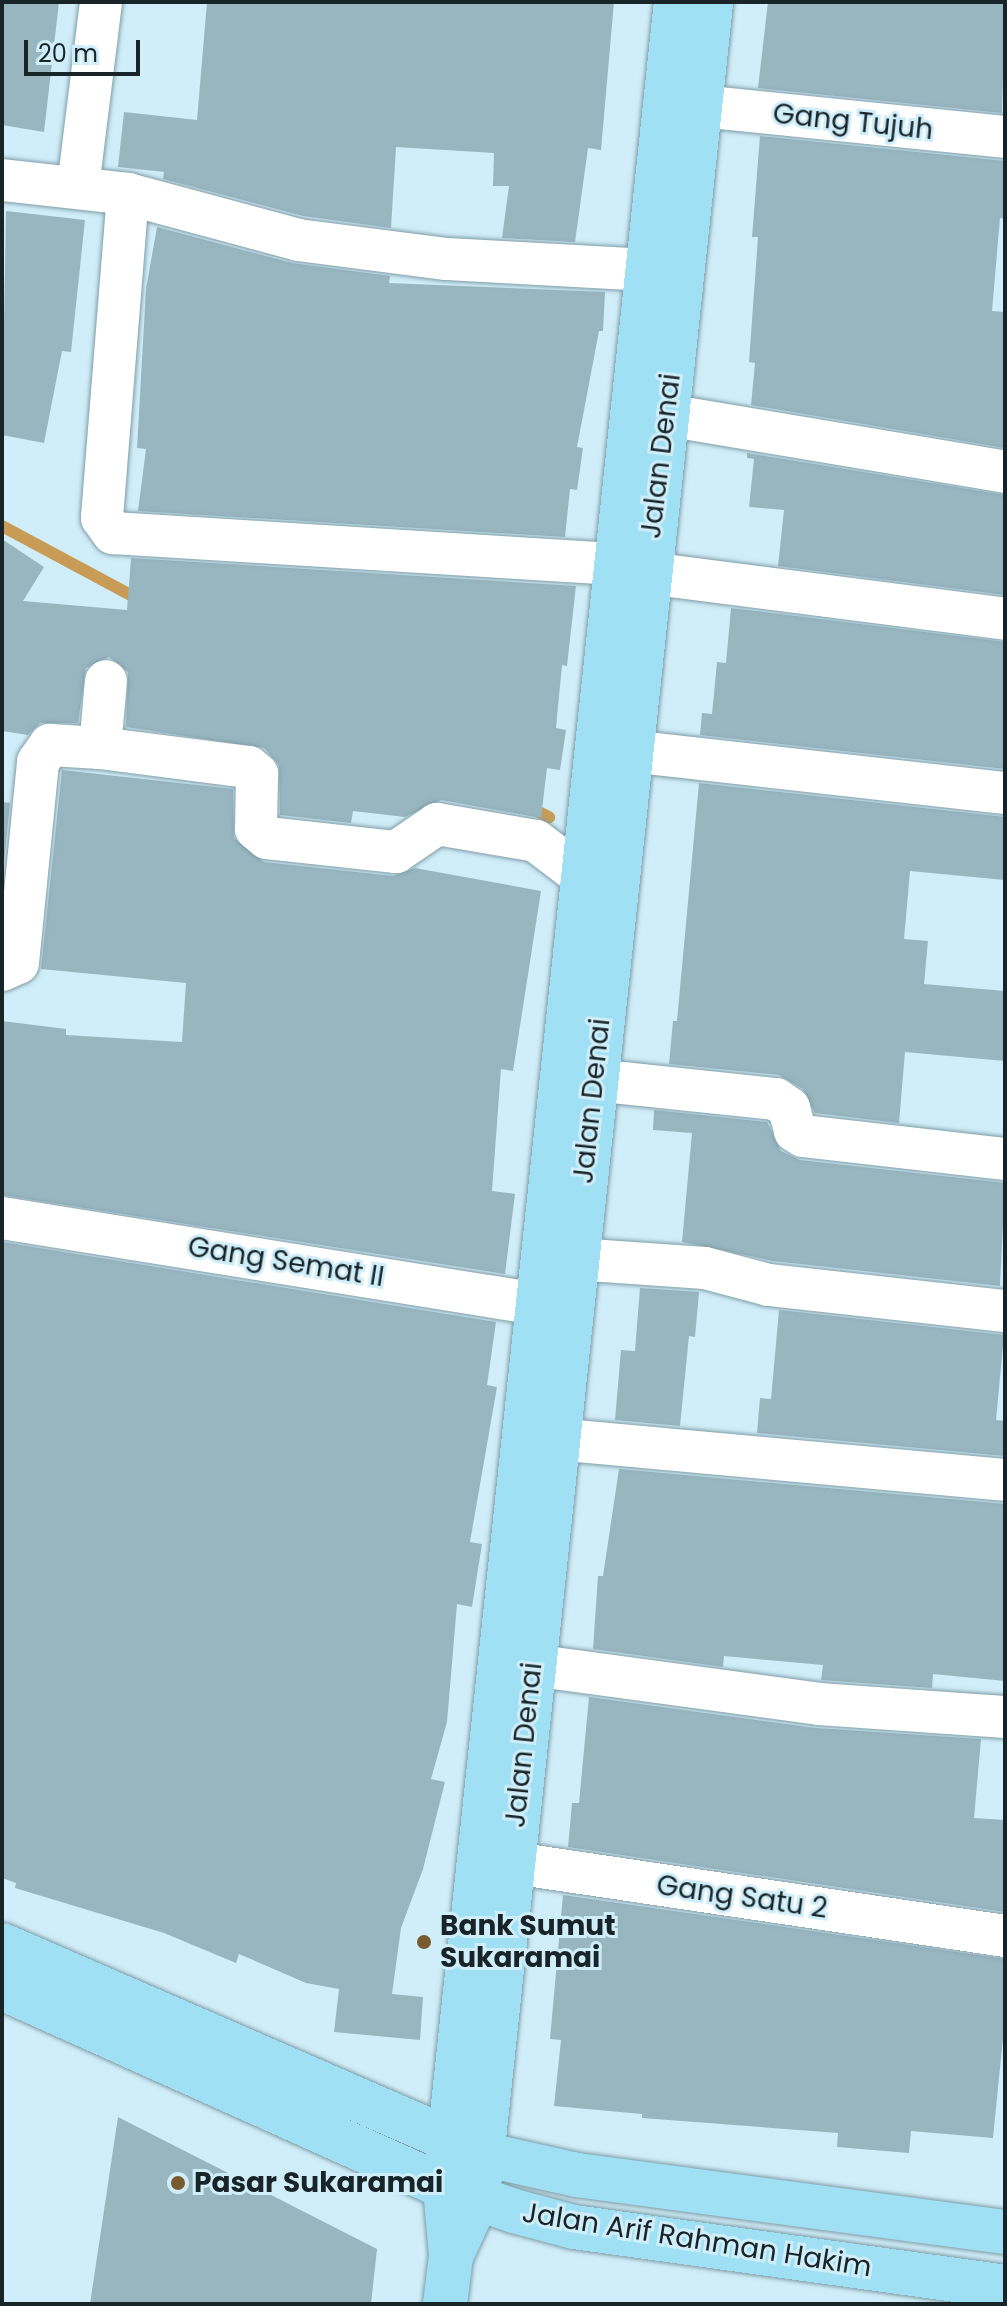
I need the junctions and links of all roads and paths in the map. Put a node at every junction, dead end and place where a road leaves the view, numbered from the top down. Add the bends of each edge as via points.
1 (101, 2) edge
2 (676, 2) edge
3 (711, 2) edge
4 (700, 106) junction
5 (1005, 137) edge
6 (2, 180) edge
7 (78, 187) junction
8 (128, 194) junction
9 (649, 270) junction
10 (666, 415) junction
11 (1005, 472) edge
12 (631, 568) junction
13 (1005, 619) edge
14 (106, 681) dead end
15 (100, 748) junction
16 (629, 751) junction
17 (1005, 793) edge
18 (598, 879) junction
19 (2, 970) edge
20 (594, 1080) junction
21 (1005, 1159) edge
22 (2, 1218) edge
23 (575, 1259) junction
24 (553, 1306) junction
25 (1005, 1311) edge
26 (555, 1439) junction
27 (1005, 1480) edge
28 (516, 1663) junction
29 (1005, 1717) edge
30 (495, 1860) junction
31 (1005, 1936) edge
32 (2, 1945) edge
33 (2, 1988) edge
34 (466, 2148) junction
35 (461, 2194) junction
36 (1005, 2232) edge
37 (1005, 2287) edge
38 (445, 2304) edge

1 - 7 street
2 - 9 main road, Jalan Denai
3 - 4 main road, Jalan Denai
4 - 5 street, Gang Tujuh
4 - 10 main road, Jalan Denai
6 - 7 street
7 - 8 street
8 - 9 street via 298,240 447,259
8 - 12 street via 105,528 113,533
9 - 12 main road, Jalan Denai
10 - 11 street
10 - 12 main road, Jalan Denai
12 - 13 street
12 - 16 main road, Jalan Denai
12 - 18 main road, Jalan Denai
14 - 15 street
15 - 18 street via 249,767 257,774 256,829 267,838 396,852 437,824 545,845
15 - 19 street via 50,745 38,762 18,963
16 - 17 street
16 - 18 main road, Jalan Denai
18 - 20 main road, Jalan Denai
18 - 24 main road, Jalan Denai
20 - 21 street via 776,1099 789,1108 795,1131 803,1136
20 - 23 main road, Jalan Denai
22 - 24 street, Gang Semat II
23 - 24 main road, Jalan Denai
23 - 25 street via 705,1268 769,1285
24 - 26 main road, Jalan Denai
24 - 28 main road, Jalan Denai
26 - 27 street
26 - 28 main road, Jalan Denai
28 - 29 street via 819,1704
28 - 30 main road, Jalan Denai
30 - 31 street, Gang Satu 2
30 - 34 main road, Jalan Denai
32 - 34 main road, Jalan Arif Rahman Hakim
33 - 35 main road, Jalan Arif Rahman Hakim
34 - 35 main road, Jalan Denai
34 - 36 main road, Jalan Arif Rahman Hakim via 577,2175
35 - 37 main road, Jalan Arif Rahman Hakim via 574,2227
35 - 38 main road, Jalan Denai

